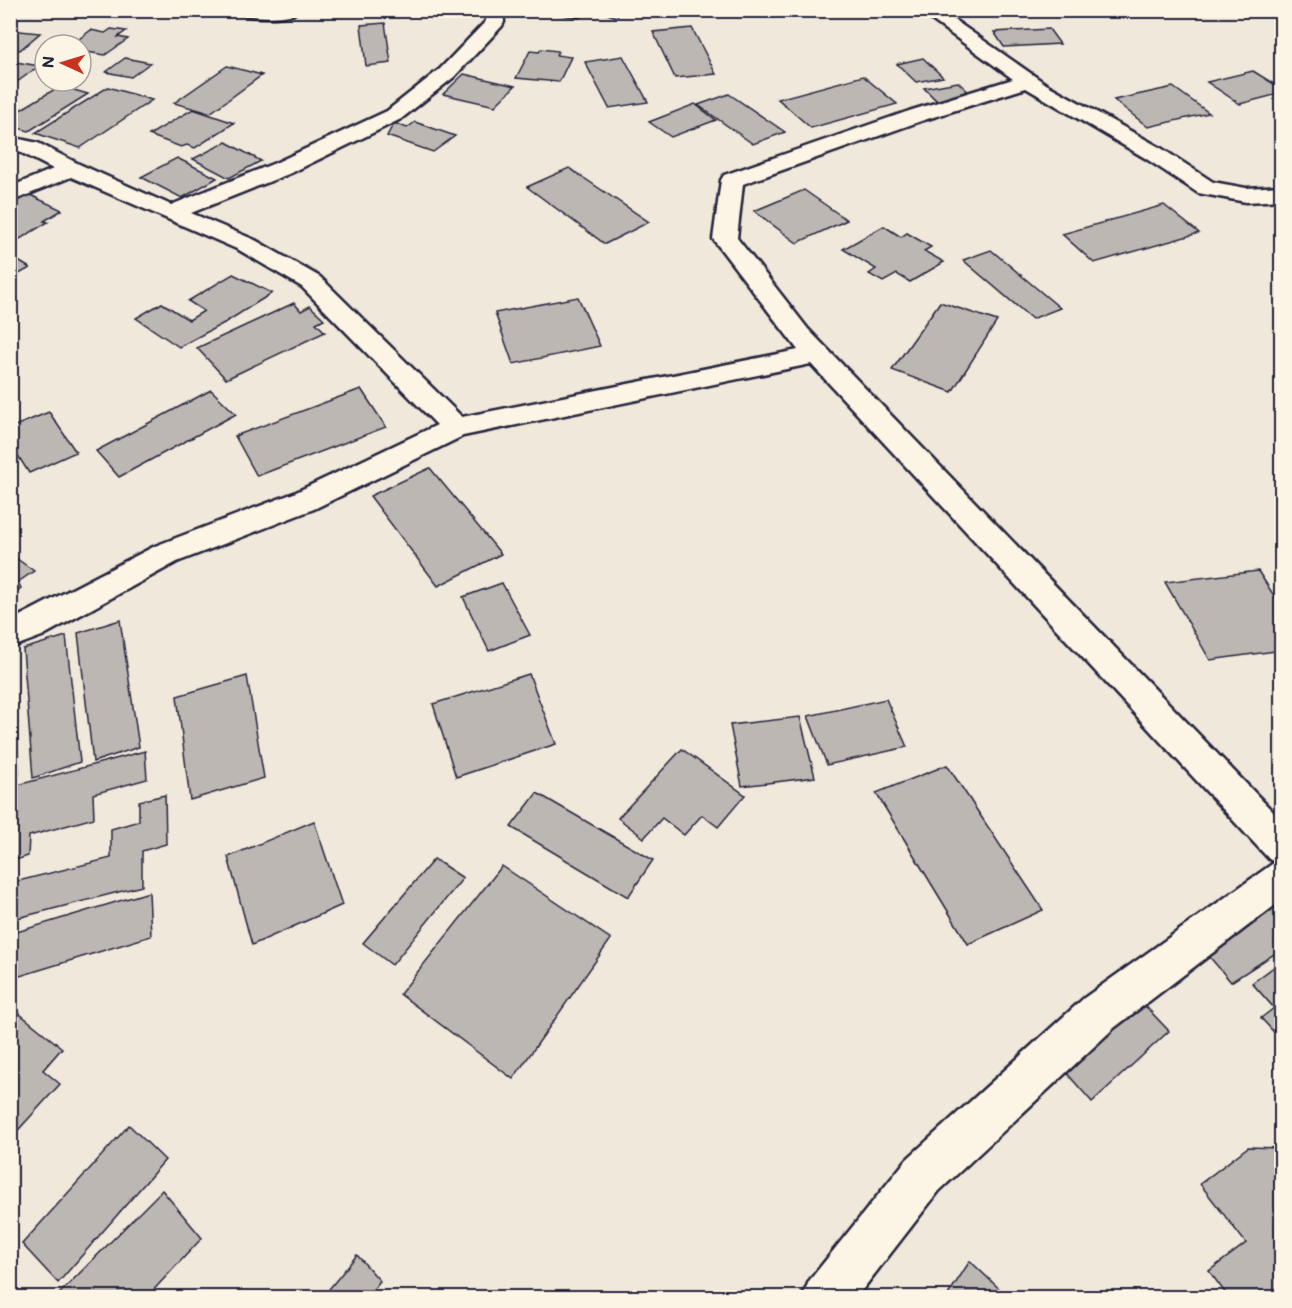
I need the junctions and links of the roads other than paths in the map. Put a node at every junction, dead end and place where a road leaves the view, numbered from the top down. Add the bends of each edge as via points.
1 (248, 10) edge
2 (287, 10) edge
3 (494, 10) edge
4 (927, 10) edge
5 (1029, 81) junction
6 (10, 143) edge
7 (71, 169) junction
8 (1281, 193) edge
9 (10, 195) edge
10 (171, 213) junction
11 (818, 354) junction
12 (456, 428) junction
13 (10, 635) edge
14 (1281, 847) edge
15 (1281, 877) edge
16 (826, 1298) edge

1 - 2 street
3 - 10 street via 495,22 447,73 394,115 283,168
4 - 5 street
5 - 8 street via 1154,153 1206,188 1246,195
5 - 11 street via 941,107 732,180 725,240
6 - 7 street via 30,148
7 - 9 street
7 - 10 street
10 - 12 street via 247,245 311,282
11 - 12 street
11 - 14 street
12 - 13 street via 304,501 166,554
15 - 16 street via 1099,1013 932,1167

